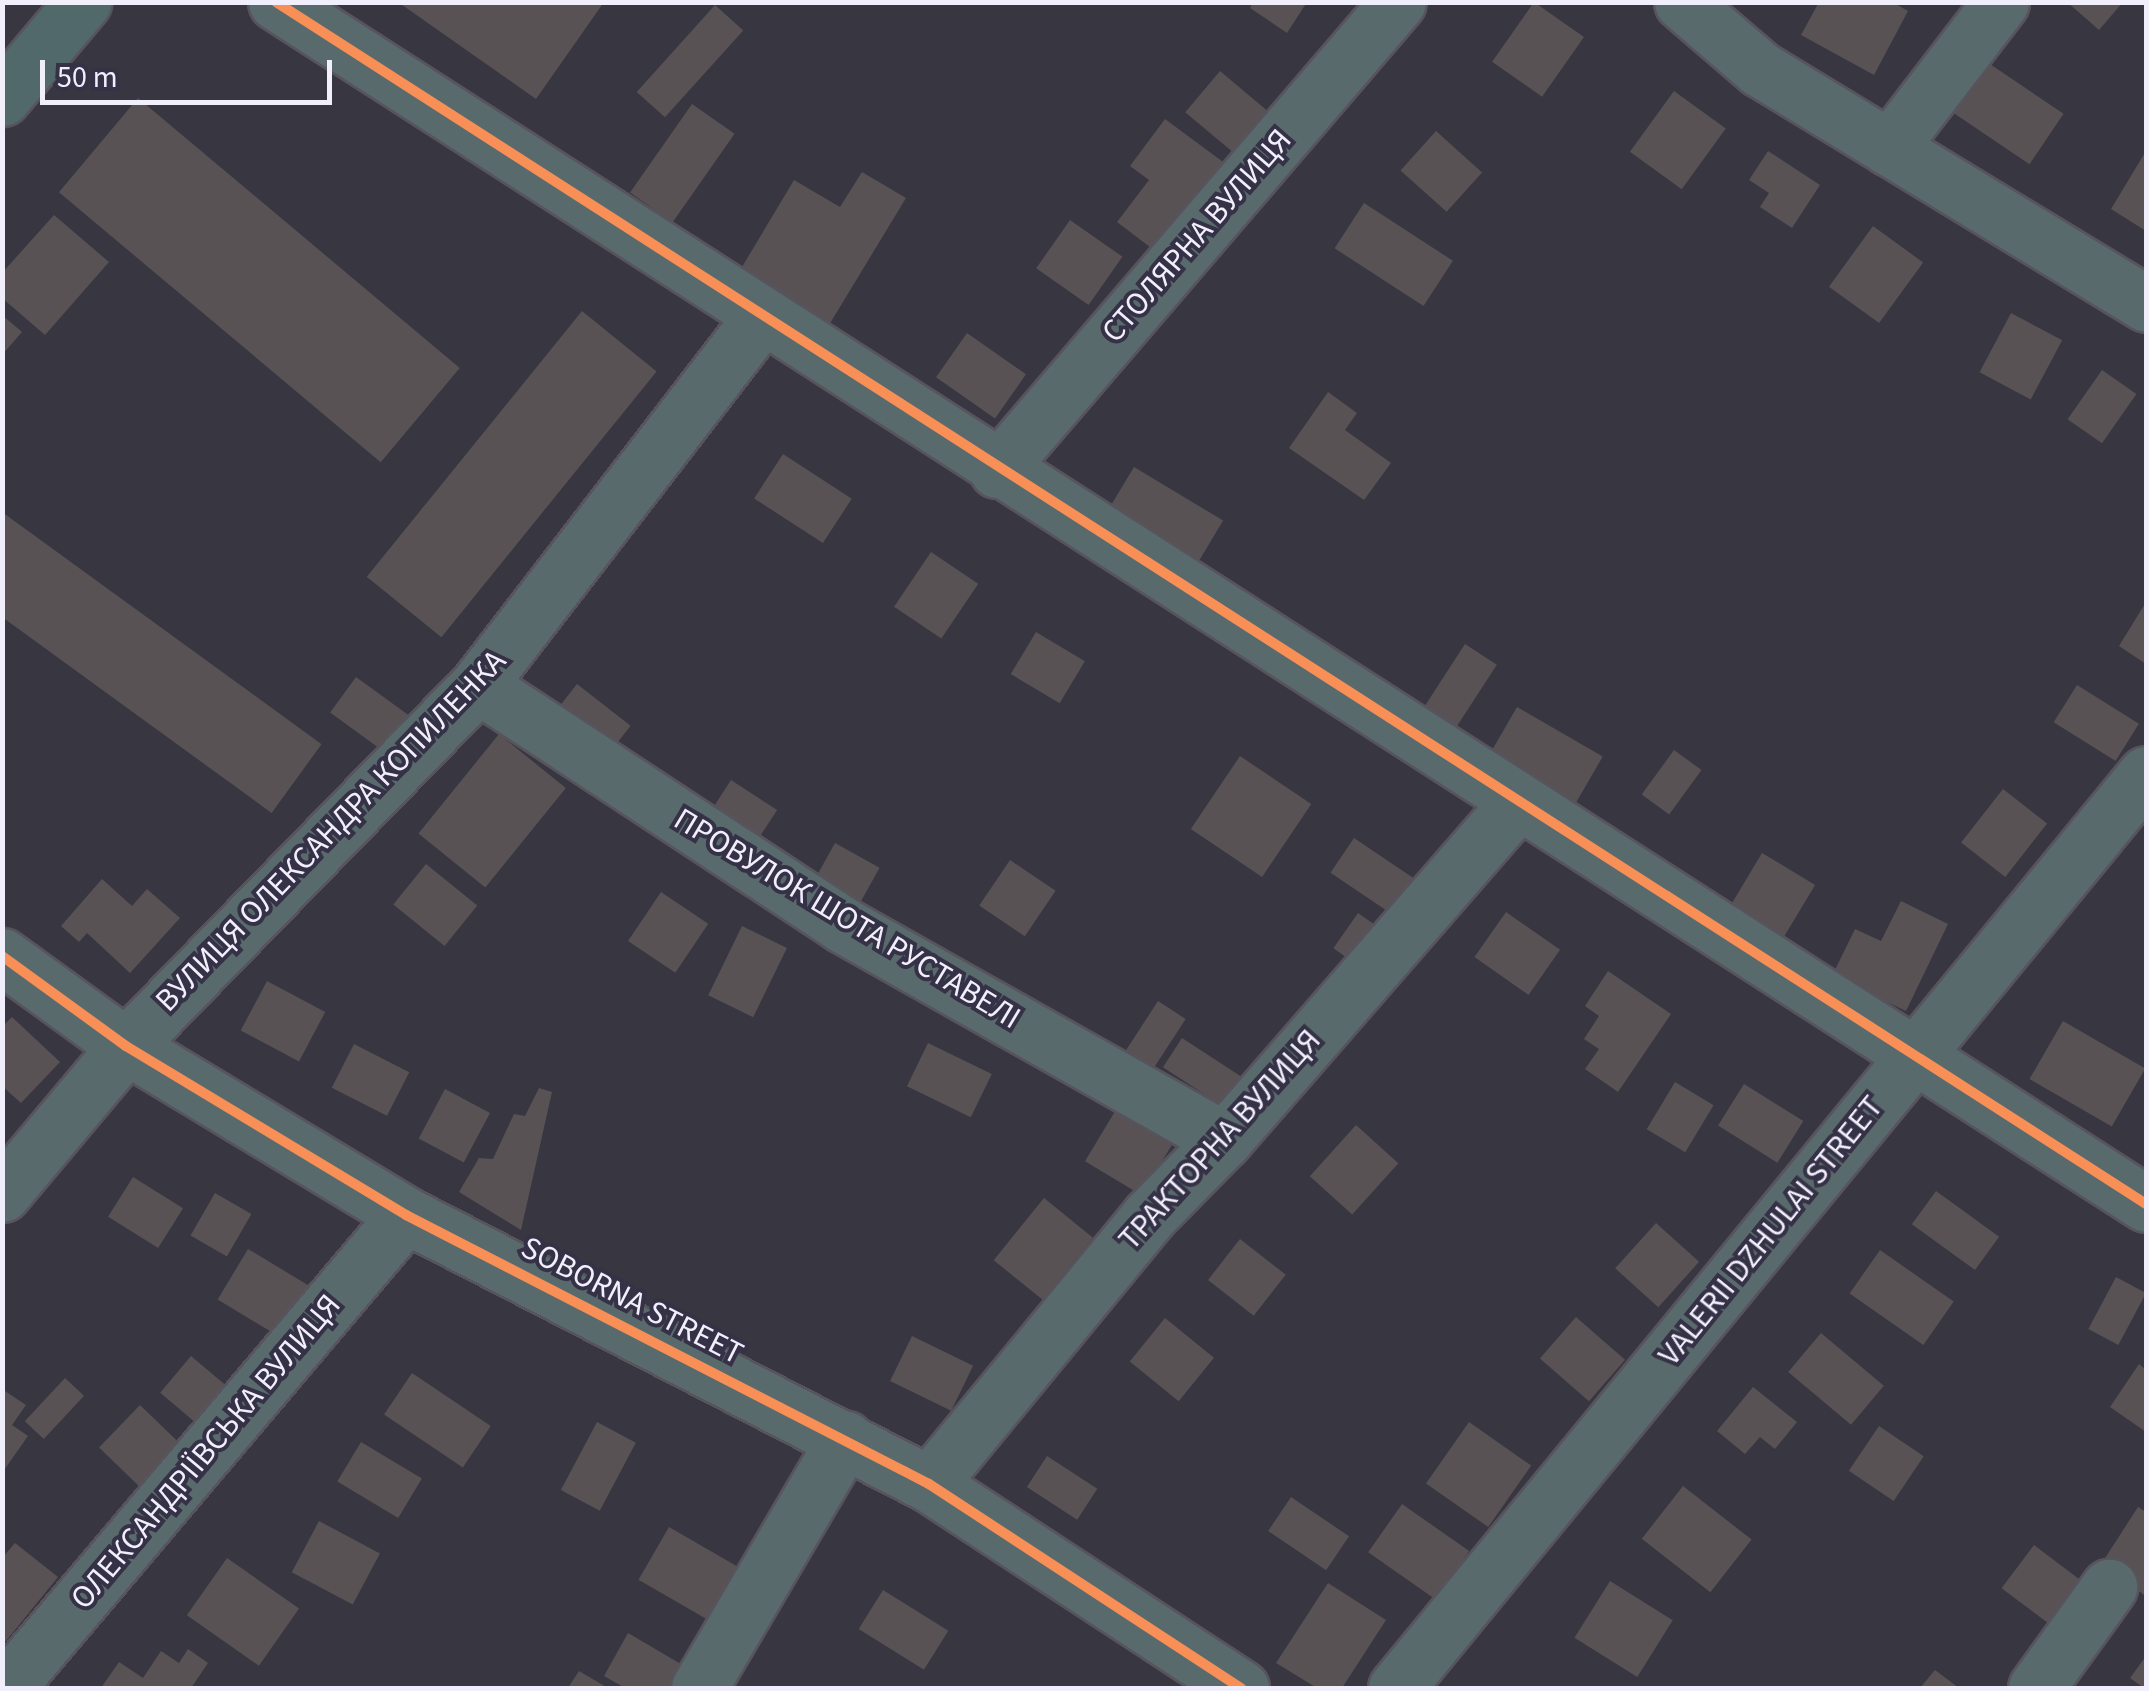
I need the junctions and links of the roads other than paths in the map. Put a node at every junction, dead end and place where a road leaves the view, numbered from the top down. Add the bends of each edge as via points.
1 (84, 2) edge
2 (276, 2) edge
3 (1398, 2) edge
4 (1682, 2) edge
5 (2001, 2) edge
6 (2, 98) edge
7 (1889, 148) junction
8 (2146, 304) edge
9 (761, 318) junction
10 (997, 470) junction
11 (478, 685) junction
12 (2146, 774) edge
13 (1517, 803) junction
14 (2, 956) edge
15 (126, 1046) junction
16 (1915, 1056) junction
17 (1224, 1140) junction
18 (2, 1194) edge
19 (2146, 1204) edge
20 (406, 1215) junction
21 (845, 1439) junction
22 (929, 1484) junction
23 (2109, 1587) dead end
24 (14, 1679) edge
25 (699, 1688) edge
26 (1241, 1688) edge
27 (1396, 1688) edge
28 (2036, 1688) edge

1 - 6 main road
2 - 9 street
3 - 10 street, СТОЛЯРНА ВУЛИЦЯ
4 - 7 street via 1760,69
5 - 7 street
7 - 8 street
9 - 10 street
9 - 11 street, ВУЛИЦЯ ОЛЕКСАНДРА КОПИЛЕНКА
10 - 13 street
11 - 15 street, ВУЛИЦЯ ОЛЕКСАНДРА КОПИЛЕНКА
11 - 17 street, ПРОВУЛОК ШОТА РУСТАВЕЛІ via 843,925
12 - 16 street, VALERII DZHULAI STREET
13 - 16 street
13 - 17 street, ТРАКТОРНА ВУЛИЦЯ
14 - 15 street, SOBORNA STREET
15 - 18 street, ВУЛИЦЯ ОЛЕКСАНДРА КОПИЛЕНКА
15 - 20 street, SOBORNA STREET
16 - 19 street
16 - 27 street, VALERII DZHULAI STREET
17 - 22 street, ТРАКТОРНА ВУЛИЦЯ via 1124,1245
20 - 21 street, SOBORNA STREET
20 - 24 street, ОЛЕКСАНДРІЇВСЬКА ВУЛИЦЯ
21 - 22 street, SOBORNA STREET
21 - 25 street
22 - 26 street, SOBORNA STREET
23 - 28 street

